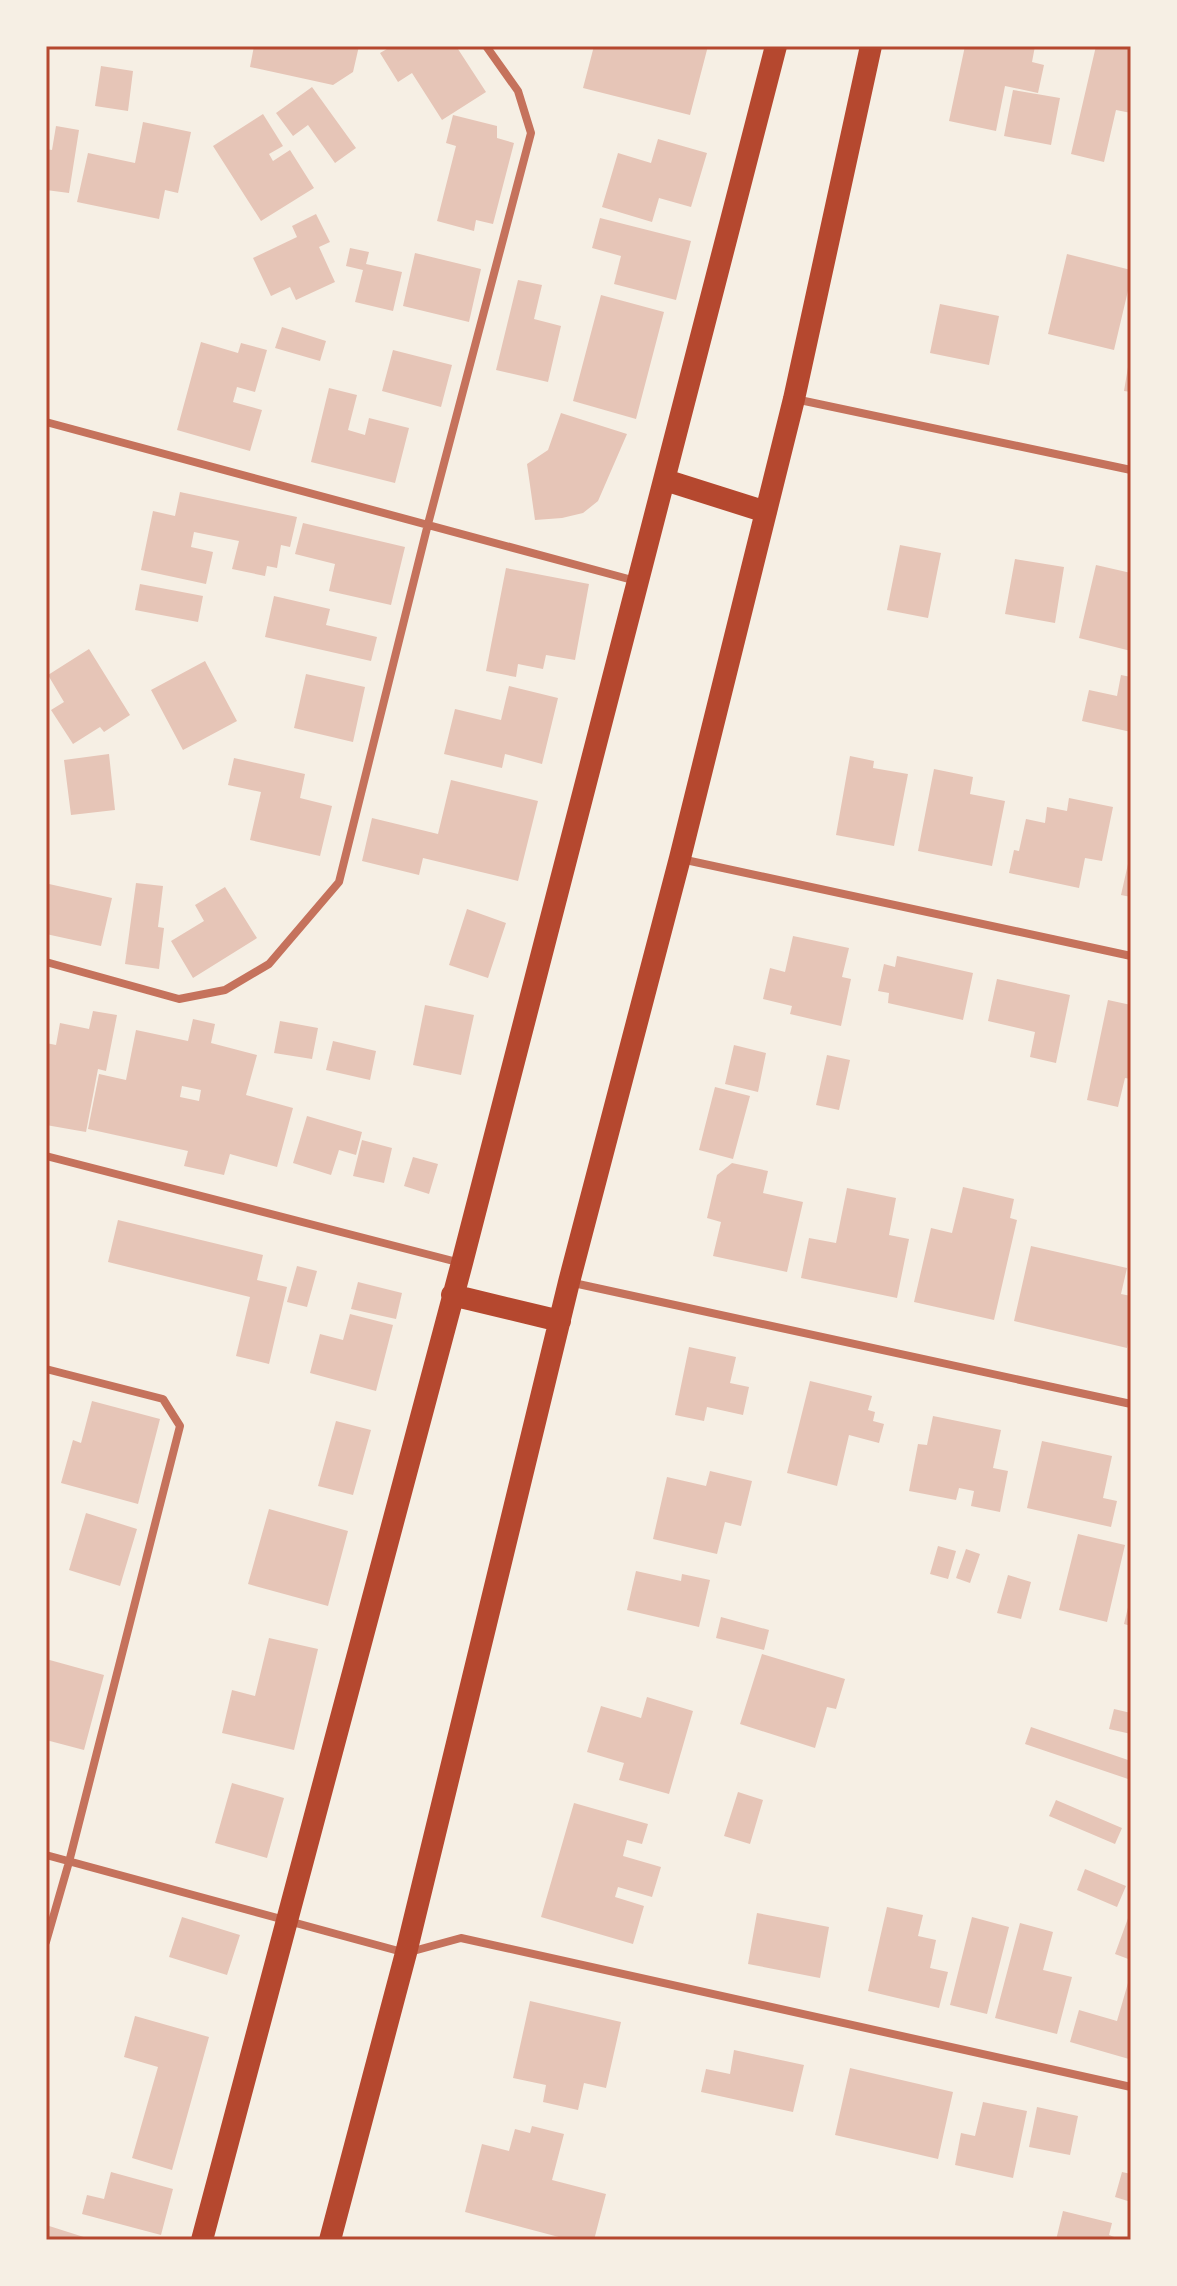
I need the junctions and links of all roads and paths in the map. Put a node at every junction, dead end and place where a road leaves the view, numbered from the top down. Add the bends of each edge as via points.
1 (486, 46) edge
2 (776, 46) edge
3 (871, 46) edge
4 (794, 399) junction
5 (46, 422) edge
6 (1131, 470) edge
7 (665, 480) junction
8 (766, 512) junction
9 (428, 524) junction
10 (637, 581) junction
11 (680, 858) junction
12 (1131, 956) edge
13 (46, 962) edge
14 (46, 1156) edge
15 (462, 1263) junction
16 (569, 1282) junction
17 (452, 1295) junction
18 (560, 1321) junction
19 (46, 1369) edge
20 (1131, 1404) edge
21 (46, 1855) edge
22 (69, 1862) junction
23 (286, 1922) junction
24 (46, 1942) edge
25 (406, 1953) junction
26 (1131, 2087) edge
27 (202, 2240) edge
28 (330, 2240) edge

1 - 9 street via 518,91 531,133
2 - 7 highway
3 - 4 highway
4 - 6 street
4 - 8 highway
5 - 9 street
7 - 8 highway
7 - 10 highway
8 - 11 highway
9 - 10 street
9 - 13 street via 339,882 269,964 225,990 179,999
10 - 15 highway
11 - 12 street
11 - 16 highway
14 - 15 street
15 - 17 highway
16 - 18 highway
16 - 20 street
17 - 18 highway
17 - 23 highway
18 - 25 highway
19 - 22 street via 163,1399 180,1426
21 - 22 street
22 - 23 street
22 - 24 street
23 - 25 street
23 - 27 highway
25 - 26 street via 461,1938
25 - 28 highway

